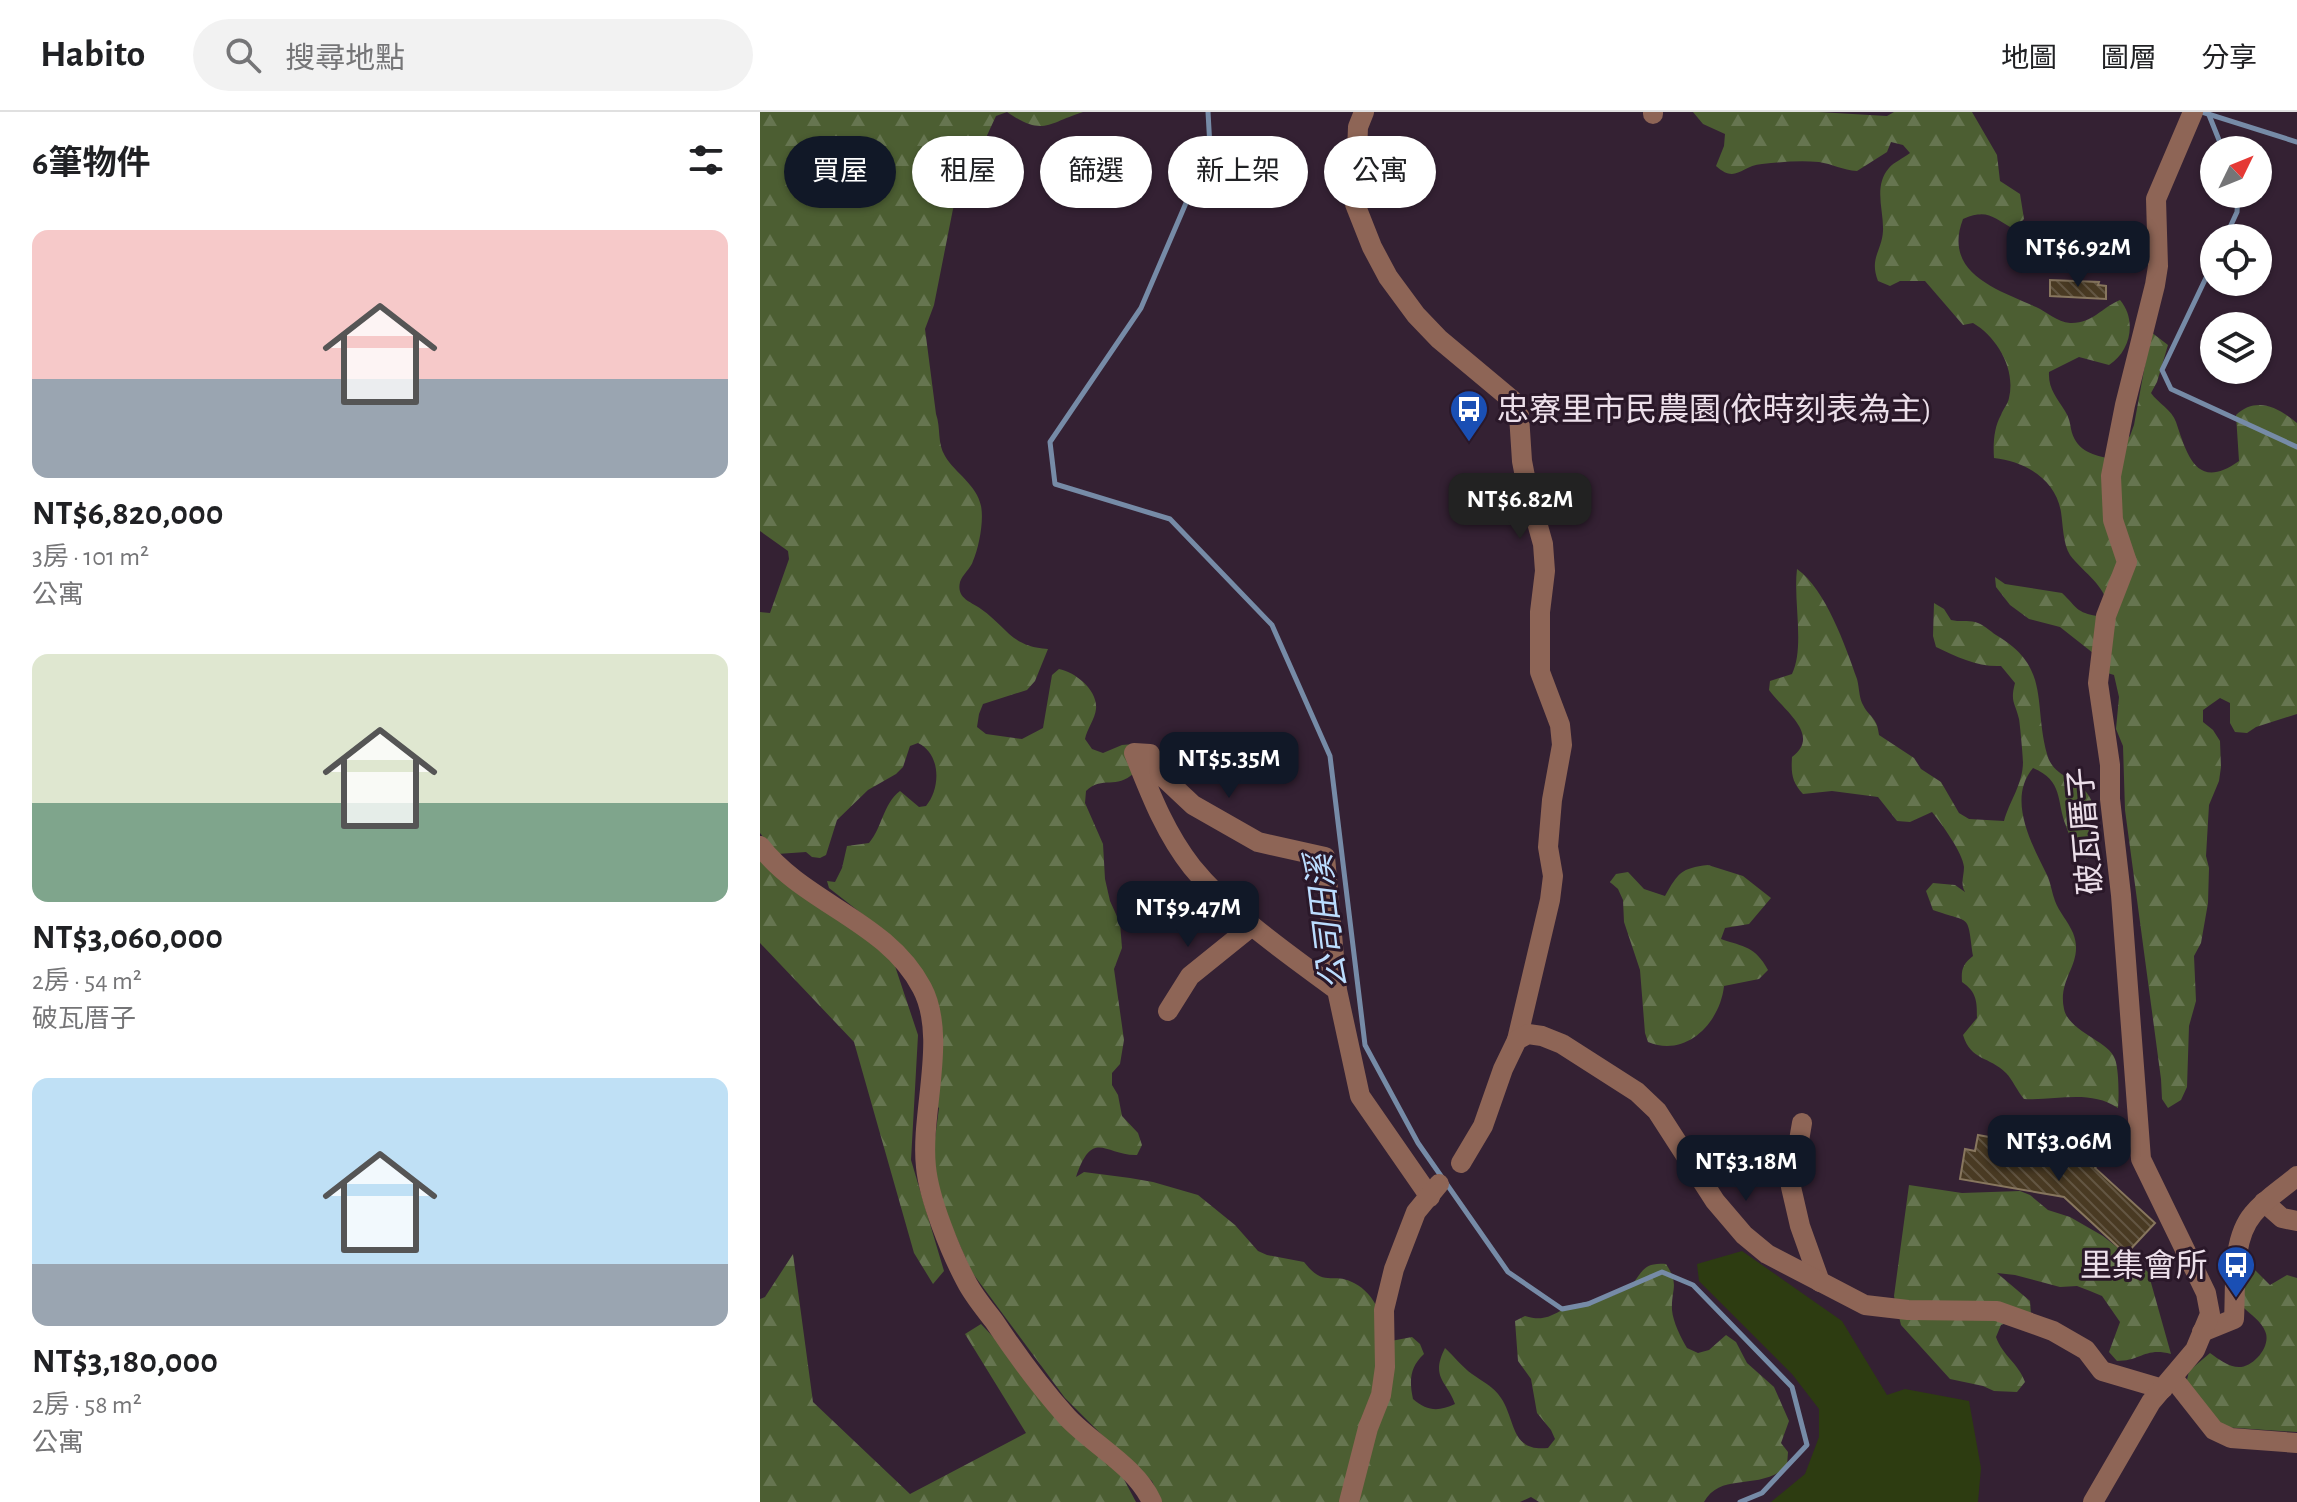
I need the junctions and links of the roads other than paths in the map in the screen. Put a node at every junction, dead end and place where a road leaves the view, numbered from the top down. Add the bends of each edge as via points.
1 (1364, 112) edge
2 (2191, 118) edge
3 (760, 846) edge
4 (1252, 926) junction
5 (1337, 990) junction
6 (1168, 1011) dead end
7 (1517, 1040) junction
8 (1802, 1123) dead end
9 (1461, 1163) dead end
10 (2297, 1176) edge
11 (2264, 1202) junction
12 (2297, 1221) edge
13 (1820, 1282) junction
14 (2202, 1332) junction
15 (2168, 1383) junction
16 (2297, 1443) edge
17 (1152, 1502) edge
18 (1349, 1502) edge
19 (2093, 1502) edge

1 - 7 street via 1358,127 1355,204 1372,247 1416,315 1512,400 1543,544 1540,672 1562,745 1548,847 1550,900
2 - 14 street, 破瓦厝子 via 2156,199 2155,285 2111,476 2113,520 2127,562 2106,616 2098,683 2110,765 2141,1159 2206,1293 2210,1314
3 - 17 street via 798,882 880,938 908,964 932,1018 926,1168 934,1203 966,1282 1068,1418 1121,1464
4 - 5 street
4 - 5 street via 1192,867 1157,812 1134,753 1150,754 1160,774 1193,805 1258,842 1325,857
4 - 6 street via 1190,976
5 - 18 street via 1360,1096 1435,1191 1416,1212 1394,1269 1384,1310 1381,1395
7 - 9 street via 1483,1126
7 - 13 street via 1528,1034 1562,1044 1637,1092 1657,1111 1715,1201 1744,1235 1767,1254
8 - 13 street via 1791,1187
10 - 11 street
11 - 12 street via 2282,1218
11 - 14 street via 2240,1236 2234,1319
13 - 15 street via 1865,1305 1997,1311 2053,1331 2086,1350 2102,1371
14 - 15 street, 破瓦厝子 via 2195,1350
15 - 16 street via 2214,1430 2231,1438
15 - 19 street, 破瓦厝子 via 2151,1402

